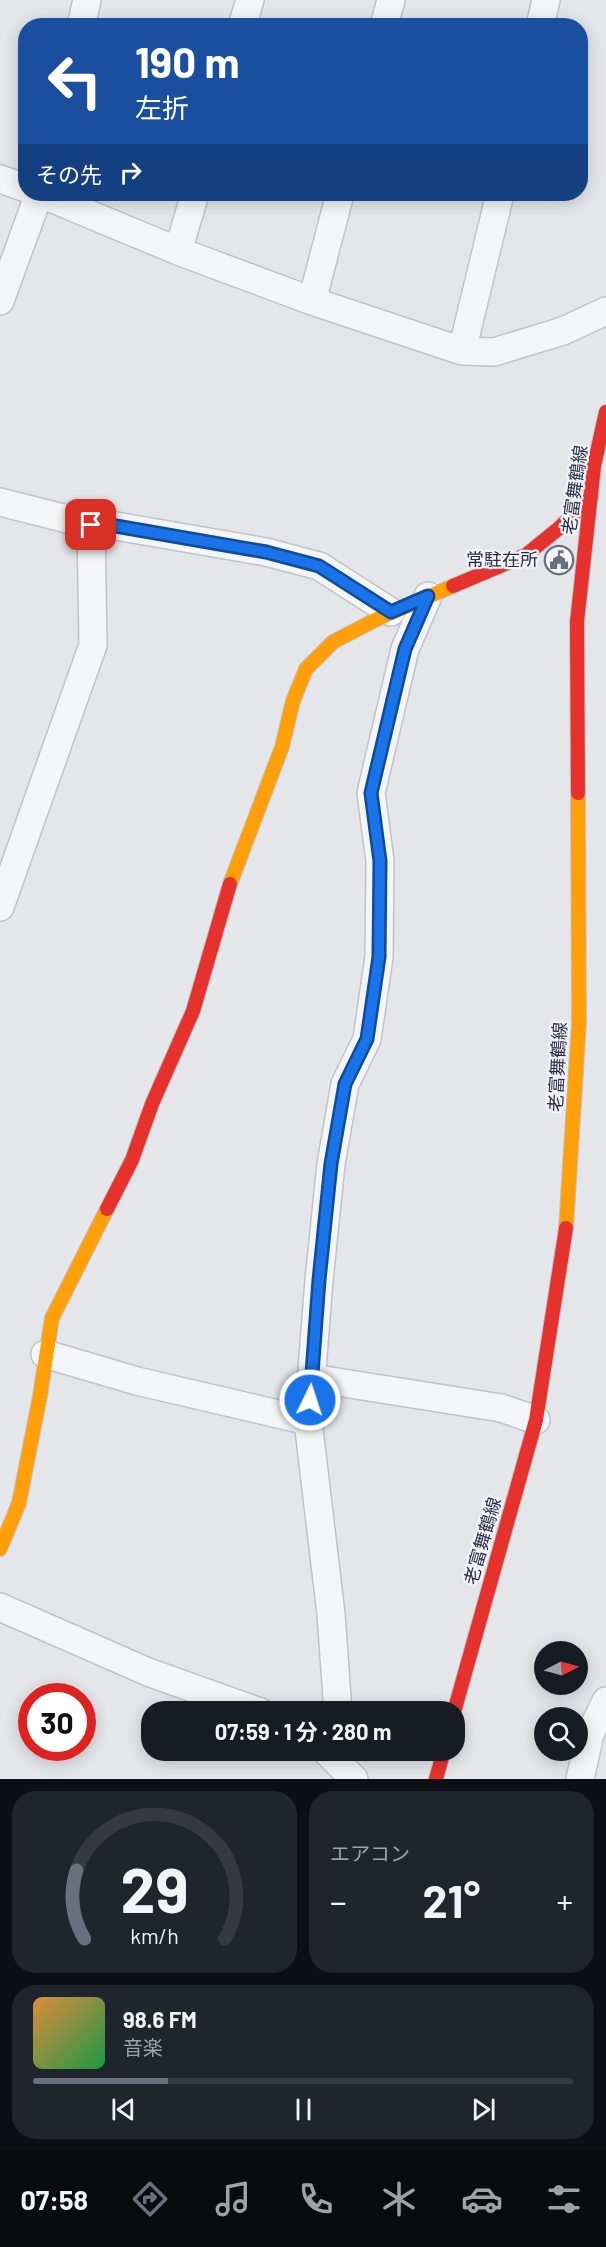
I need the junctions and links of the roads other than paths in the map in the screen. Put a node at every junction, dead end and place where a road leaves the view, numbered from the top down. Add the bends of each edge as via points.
1 (87, 0) edge
2 (250, 0) edge
3 (391, 0) edge
4 (546, 0) edge
5 (83, 18) edge
6 (244, 18) edge
7 (386, 18) edge
8 (542, 18) edge
9 (0, 179) edge
10 (18, 185) edge
11 (37, 201) edge
12 (57, 201) edge
13 (193, 201) edge
14 (338, 201) edge
15 (498, 201) edge
16 (178, 251) junction
17 (312, 301) junction
18 (0, 302) edge
19 (606, 312) edge
20 (462, 351) junction
21 (606, 412) edge
22 (591, 497) junction
23 (0, 502) edge
24 (91, 525) junction
25 (428, 596) junction
26 (391, 612) junction
27 (0, 907) edge
28 (45, 1354) junction
29 (312, 1378) junction
30 (536, 1420) junction
31 (308, 1421) junction
32 (0, 1549) edge
33 (0, 1607) edge
34 (229, 1701) edge
35 (337, 1701) edge
36 (457, 1701) edge
37 (606, 1701) edge
38 (441, 1761) edge
39 (436, 1779) edge
40 (580, 1779) edge

1 - 5 street
2 - 6 street
3 - 7 street
4 - 8 street
9 - 10 street
11 - 18 street
12 - 16 street
13 - 16 street
14 - 17 street
15 - 20 street
16 - 17 street
17 - 20 street
19 - 20 street via 563,331 494,352
21 - 22 main road, 老富舞鶴線
22 - 25 main road via 526,555
22 - 30 main road, 老富舞鶴線 via 577,622 579,1023 566,1236
23 - 24 street
24 - 26 street via 266,552 319,566
24 - 27 street via 93,645
25 - 26 main road
25 - 29 street via 405,649 371,793 380,861 379,957 367,1039 345,1084 331,1164
26 - 28 main road via 333,642 306,669 293,701 282,747 226,896 193,1011 132,1160 52,1318
28 - 31 street via 137,1381
28 - 32 main road via 19,1503
29 - 30 street via 501,1408
29 - 31 street
30 - 36 main road, 老富舞鶴線
31 - 35 street
33 - 34 street via 148,1672
37 - 40 street via 590,1734
38 - 39 main road

